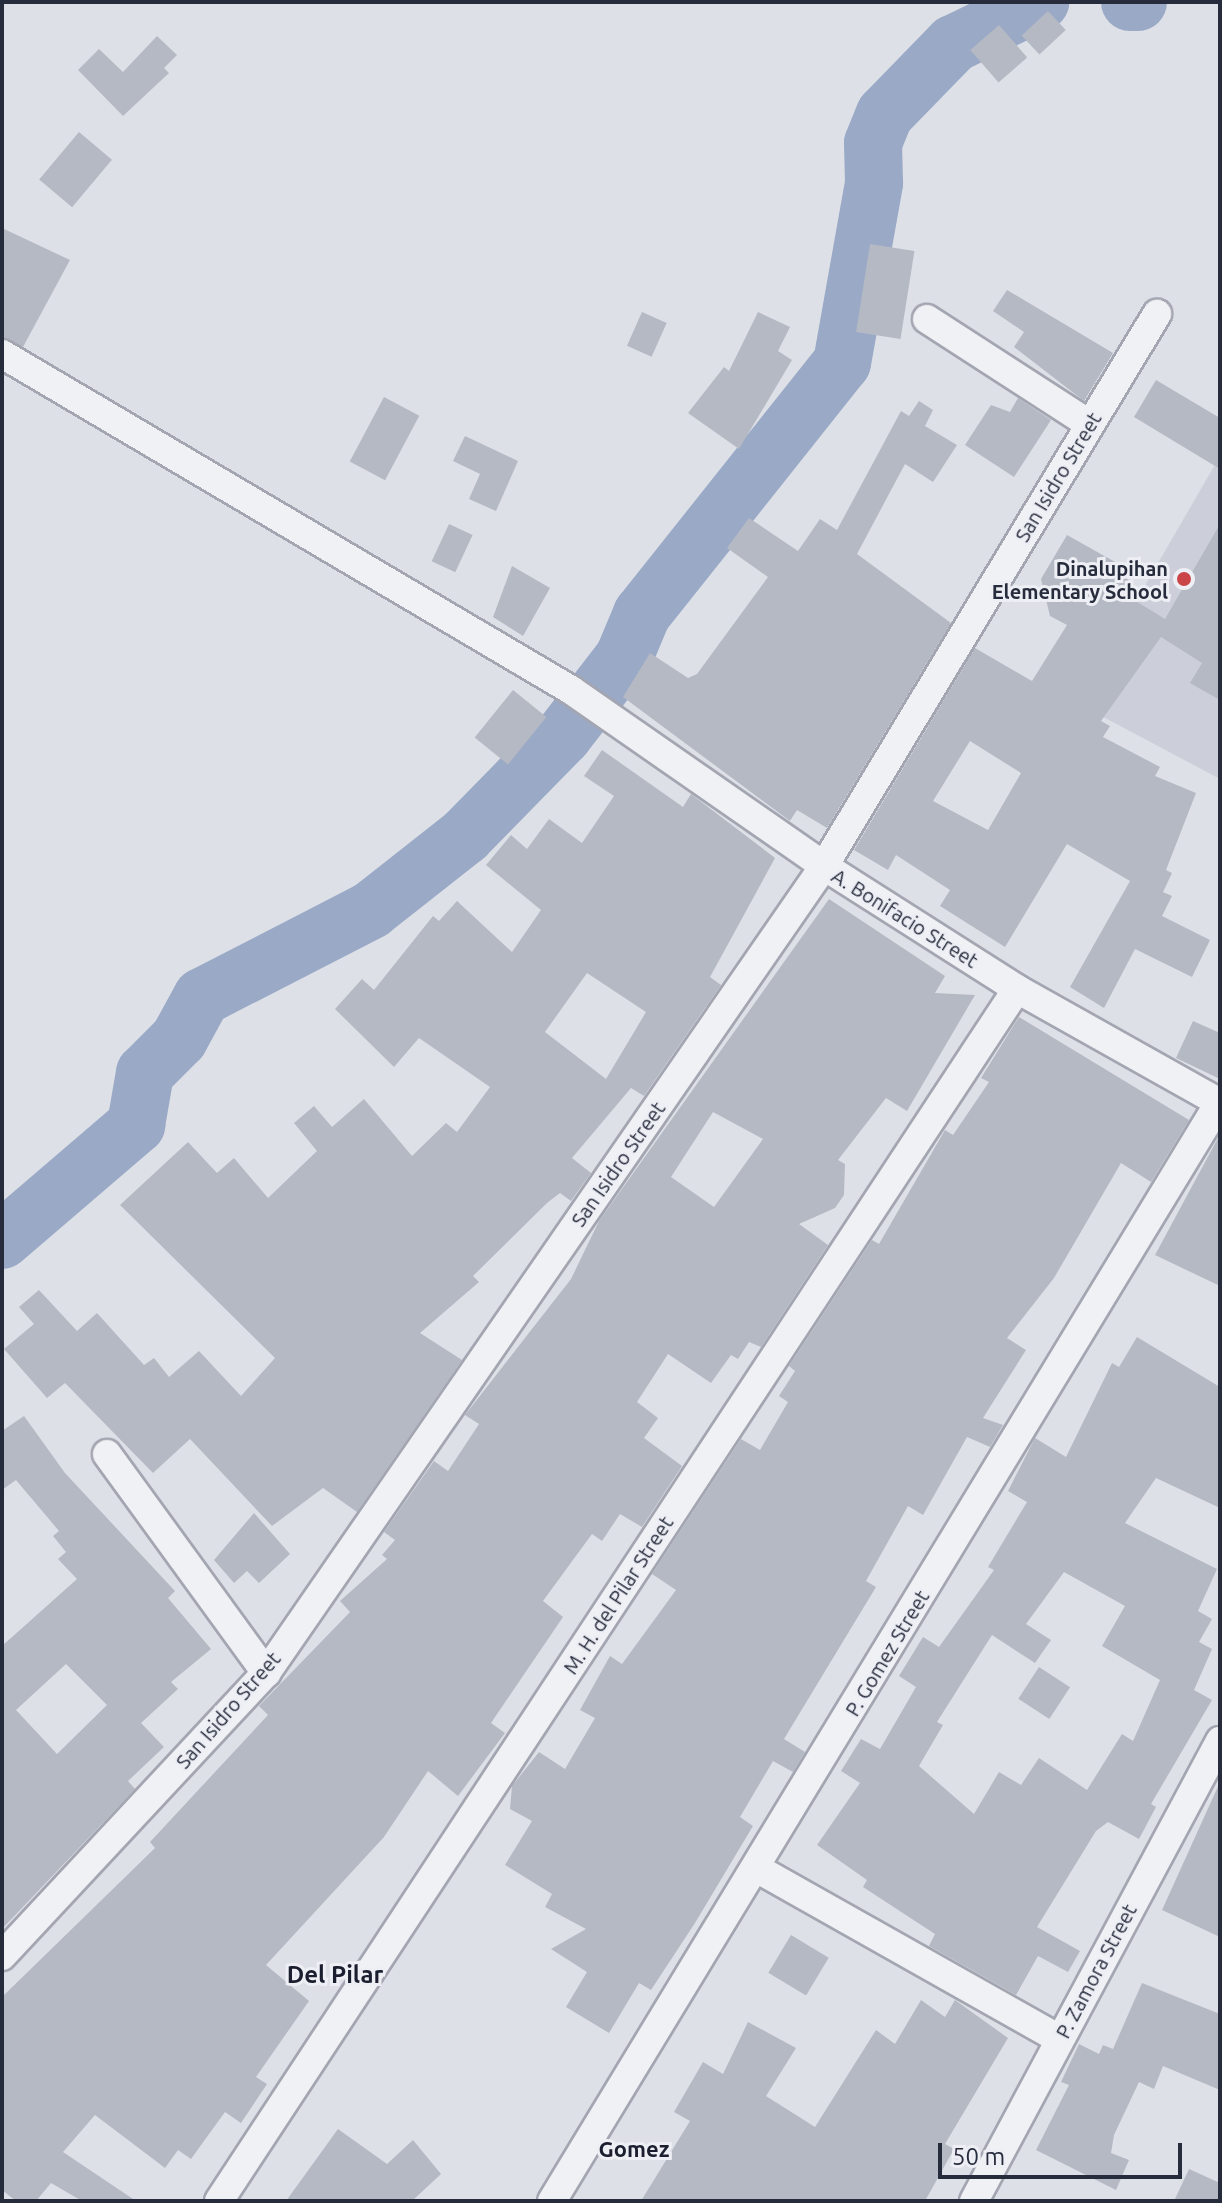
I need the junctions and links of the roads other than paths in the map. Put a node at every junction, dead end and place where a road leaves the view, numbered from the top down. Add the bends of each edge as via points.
1 (1157, 314) dead end
2 (927, 319) dead end
3 (2, 354) edge
4 (1089, 424) junction
5 (824, 866) junction
6 (1017, 989) junction
7 (1219, 1103) edge
8 (107, 1454) dead end
9 (266, 1673) junction
10 (1220, 1741) edge
11 (756, 1868) junction
12 (2, 1956) edge
13 (1059, 2039) junction
14 (219, 2201) edge
15 (552, 2201) edge
16 (974, 2201) edge

1 - 4 street, San Isidro Street
2 - 4 street
3 - 5 street, A. Bonifacio Street via 571,690
4 - 5 street, San Isidro Street
5 - 6 street, A. Bonifacio Street
5 - 9 street, San Isidro Street
6 - 7 street, A. Bonifacio Street
6 - 14 street, M. H. del Pilar Street
7 - 11 street, P. Gomez Street
8 - 9 street
9 - 12 street, San Isidro Street
10 - 13 street, P. Zamora Street
11 - 13 street
11 - 15 street, P. Gomez Street
13 - 16 street, P. Zamora Street

